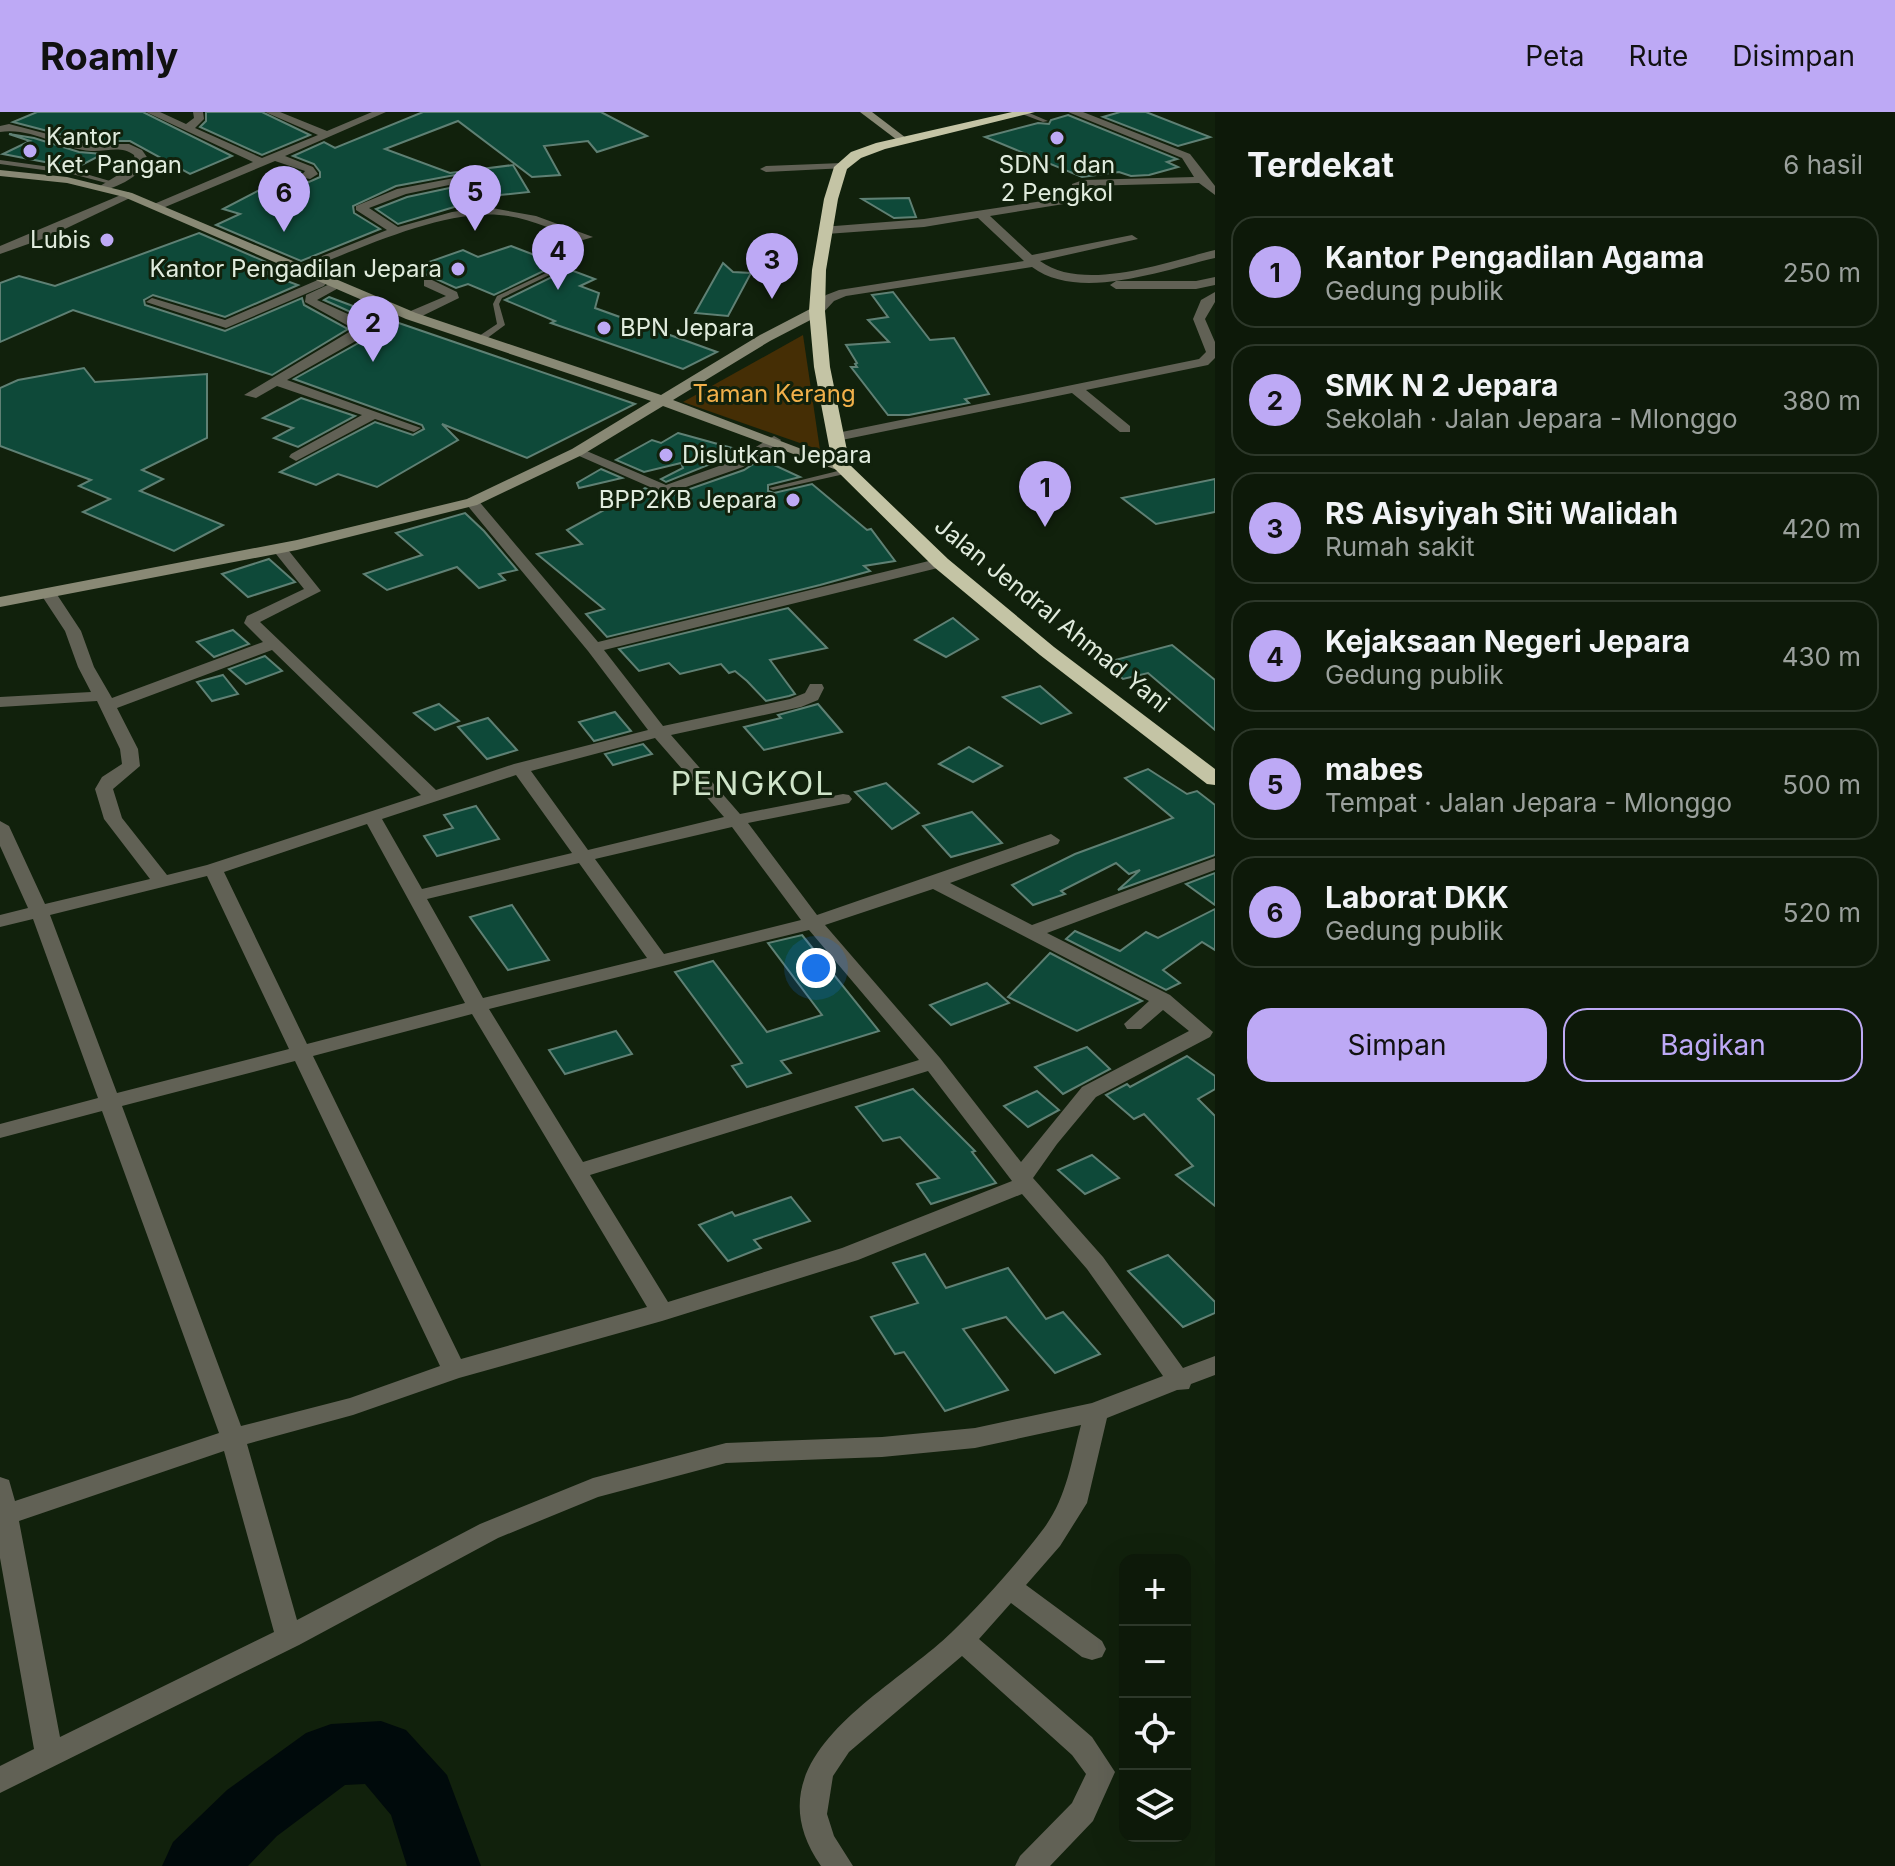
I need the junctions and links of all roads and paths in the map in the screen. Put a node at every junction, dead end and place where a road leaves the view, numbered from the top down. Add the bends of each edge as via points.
1 (151, 112) edge
2 (198, 112) edge
3 (270, 112) edge
4 (381, 112) edge
5 (865, 112) edge
6 (1026, 112) edge
7 (1073, 112) edge
8 (1045, 121) dead end
9 (0, 129) edge
10 (187, 129) junction
11 (328, 135) junction
12 (905, 141) junction
13 (276, 157) junction
14 (0, 162) edge
15 (262, 162) junction
16 (842, 166) junction
17 (766, 169) dead end
18 (0, 173) edge
19 (306, 177) dead end
20 (1202, 180) junction
21 (109, 186) junction
22 (1215, 192) edge
23 (128, 195) junction
24 (158, 206) junction
25 (487, 211) junction
26 (981, 214) junction
27 (826, 230) junction
28 (398, 232) junction
29 (587, 237) dead end
30 (1132, 239) dead end
31 (0, 250) edge
32 (1215, 254) edge
33 (1033, 261) junction
34 (563, 267) dead end
35 (298, 268) junction
36 (1073, 279) junction
37 (1215, 281) edge
38 (333, 283) junction
39 (428, 283) dead end
40 (1215, 296) edge
41 (152, 302) dead end
42 (817, 311) junction
43 (411, 316) junction
44 (479, 340) junction
45 (277, 381) junction
46 (1076, 389) junction
47 (251, 395) dead end
48 (661, 400) junction
49 (374, 414) junction
50 (414, 428) dead end
51 (1125, 429) dead end
52 (837, 437) junction
53 (774, 440) junction
54 (577, 452) junction
55 (296, 457) dead end
56 (844, 469) junction
57 (773, 488) dead end
58 (472, 502) junction
59 (280, 549) junction
60 (941, 563) junction
61 (48, 593) junction
62 (0, 602) edge
63 (274, 644) junction
64 (594, 648) junction
65 (816, 688) dead end
66 (103, 701) junction
67 (0, 702) edge
68 (659, 732) junction
69 (520, 768) junction
70 (1215, 779) edge
71 (432, 796) junction
72 (843, 799) dead end
73 (372, 818) junction
74 (736, 820) junction
75 (0, 826) edge
76 (1051, 840) dead end
77 (585, 854) junction
78 (1215, 864) edge
79 (213, 869) junction
80 (163, 882) junction
81 (934, 882) junction
82 (416, 896) junction
83 (40, 913) junction
84 (0, 921) edge
85 (813, 923) junction
86 (1031, 932) junction
87 (659, 961) junction
88 (1163, 1000) junction
89 (477, 1006) junction
90 (1134, 1024) dead end
91 (1209, 1028) edge
92 (1215, 1050) edge
93 (299, 1051) junction
94 (933, 1063) junction
95 (110, 1102) junction
96 (0, 1131) edge
97 (579, 1171) junction
98 (1024, 1181) junction
99 (662, 1312) junction
100 (1215, 1365) edge
101 (454, 1370) junction
102 (1180, 1382) junction
103 (1096, 1412) junction
104 (233, 1438) junction
105 (0, 1487) edge
106 (3, 1516) edge
107 (1009, 1587) junction
108 (289, 1637) junction
109 (962, 1640) junction
110 (1092, 1649) dead end
111 (49, 1754) junction
112 (0, 1780) edge
113 (838, 1866) edge
114 (1030, 1866) edge

1 - 10 street
2 - 10 street via 199,119
3 - 11 street
4 - 11 street
5 - 12 main road
6 - 8 lane
6 - 12 highway
7 - 20 street via 1186,156
9 - 21 street via 14,127 87,148 119,144 140,153 141,166
10 - 15 street
11 - 13 street
12 - 16 highway via 867,151
13 - 15 street
13 - 19 street via 309,169 312,174
14 - 21 lane via 72,172
15 - 24 street
16 - 17 street
16 - 27 highway
18 - 21 main road
20 - 22 street
20 - 26 street via 1083,183 1076,186 1077,198
21 - 23 main road
23 - 24 main road
23 - 31 street
24 - 35 main road
25 - 28 street
25 - 28 street via 478,185 464,180 413,189 360,208
25 - 29 street via 516,214
26 - 27 street
26 - 33 street
27 - 42 highway
28 - 35 street
30 - 33 street
32 - 36 street
33 - 36 street via 1052,275
33 - 42 street via 843,293
34 - 44 lane via 499,297 501,325
35 - 38 main road
36 - 37 street via 1095,286
38 - 41 street via 227,324
38 - 43 main road
38 - 45 street via 311,302 361,329
39 - 43 street via 453,298
40 - 46 street via 1205,303 1199,319 1213,353 1208,360
42 - 48 main road
42 - 52 highway
43 - 44 main road
44 - 48 main road
45 - 47 street
45 - 49 street
46 - 51 street
46 - 52 street
48 - 53 main road
48 - 54 main road
49 - 50 street
49 - 55 street
52 - 56 highway
53 - 54 street via 738,464 669,490 658,490
53 - 56 main road
54 - 58 main road
56 - 57 lane
56 - 60 highway, Jalan Jendral Ahmad Yani
58 - 59 main road
58 - 64 street
59 - 61 main road
59 - 63 street via 313,591 253,619 255,628
60 - 64 street
60 - 70 highway, Jalan Jendral Ahmad Yani
61 - 62 main road
61 - 66 street via 73,631
63 - 66 street
63 - 71 street
64 - 68 street
65 - 68 street via 812,696 795,703
66 - 67 street
66 - 80 street via 132,761 104,789 113,819
68 - 69 street
68 - 74 street
69 - 71 street
69 - 77 street
71 - 73 street
72 - 74 street
73 - 79 street
73 - 82 street
74 - 77 street
74 - 85 street
75 - 83 street
76 - 81 street
77 - 82 street
77 - 87 street
78 - 86 street
79 - 80 street
79 - 93 street
80 - 83 street
81 - 85 street
81 - 86 street
82 - 89 street
83 - 84 street
83 - 95 street
85 - 87 street
85 - 94 street
86 - 88 street
87 - 89 street
88 - 90 street
88 - 91 street
89 - 93 street
89 - 97 street
91 - 92 street
91 - 98 street via 1089,1092 1049,1139
93 - 95 street
93 - 101 street
94 - 97 street
94 - 98 street
95 - 96 street
95 - 104 street
97 - 99 street
98 - 99 street via 850,1254
98 - 102 street via 1095,1263
99 - 101 street
100 - 102 street
101 - 104 street via 353,1406
102 - 103 street
103 - 107 street via 1074,1503
103 - 108 street via 915,1445 726,1453 593,1488 489,1531
104 - 106 street
104 - 108 street
105 - 106 street
106 - 111 street
107 - 109 street
107 - 110 street
108 - 111 street
109 - 113 street via 839,1743 819,1772 813,1814 821,1842
109 - 114 street via 1082,1746 1101,1772 1097,1790 1067,1831
111 - 112 street

